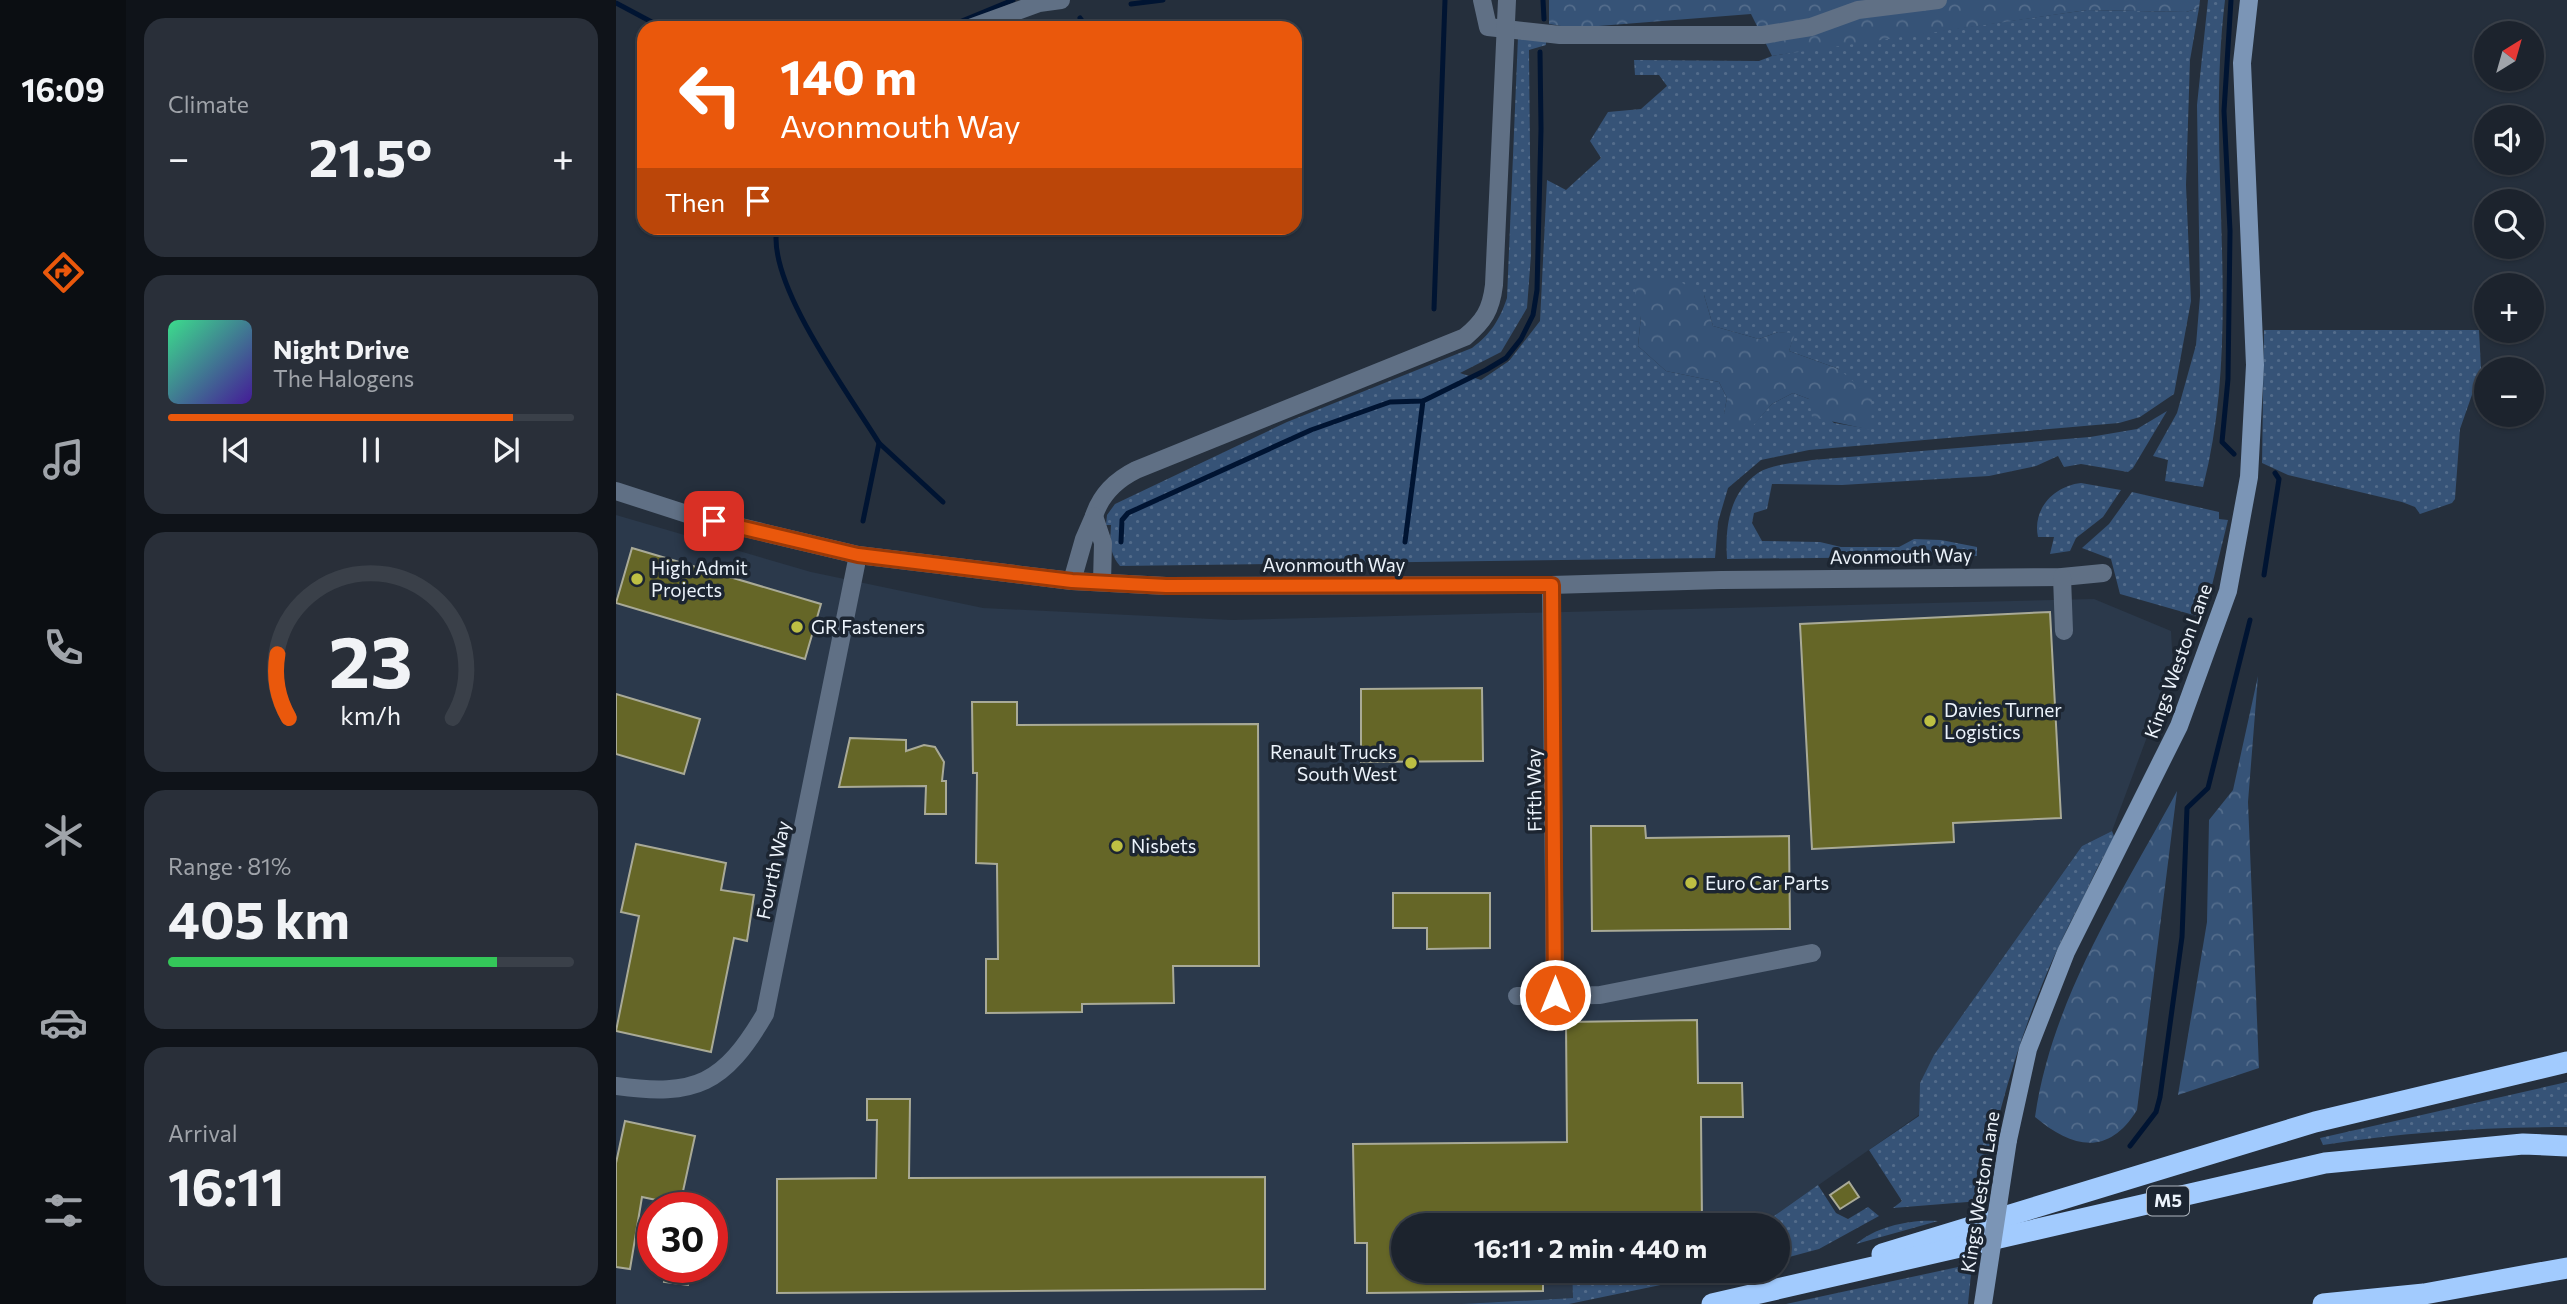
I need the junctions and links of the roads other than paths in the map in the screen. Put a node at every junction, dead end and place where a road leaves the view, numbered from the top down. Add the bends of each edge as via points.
1 (1061, 0) edge
2 (1482, 0) edge
3 (1507, 0) edge
4 (1938, 0) edge
5 (2249, 0) edge
6 (990, 21) edge
7 (1507, 27) junction
8 (616, 491) edge
9 (1094, 516) junction
10 (858, 555) junction
11 (2103, 573) dead end
12 (2062, 577) junction
13 (1072, 581) junction
14 (1102, 582) junction
15 (1552, 585) junction
16 (2064, 631) dead end
17 (1812, 953) dead end
18 (1555, 995) junction
19 (1517, 996) dead end
20 (2567, 1062) edge
21 (616, 1086) edge
22 (2567, 1146) edge
23 (2567, 1268) edge
24 (1774, 1292) junction
25 (1712, 1304) edge
26 (1983, 1304) edge
27 (2323, 1304) edge

1 - 6 street
2 - 7 street via 1488,27
3 - 7 street
4 - 7 street via 1858,10 1811,27 1763,35 1560,35
5 - 26 street, Kings Weston Lane, bridge via 2242,63 2255,365 2249,477 2228,591 2179,726 2066,952 2028,1049 2007,1139
7 - 9 street via 1494,285 1491,308 1479,324 1465,337 1119,478
8 - 10 street, Avonmouth Way via 690,515
9 - 13 street
9 - 14 street via 1103,542
10 - 13 street, Avonmouth Way
10 - 21 street, Fourth Way via 765,1014 733,1060 692,1087 649,1091
11 - 12 street, Avonmouth Way
12 - 15 street, Avonmouth Way
12 - 16 street
13 - 14 street, Avonmouth Way
14 - 15 street, Avonmouth Way via 1166,586
15 - 18 street, Fifth Way
17 - 18 street via 1600,995
18 - 19 street
20 - 24 highway via 2315,1122 1839,1267
22 - 24 highway, M5 via 2523,1144 2325,1163
23 - 27 highway via 2424,1294
24 - 25 highway, M5

